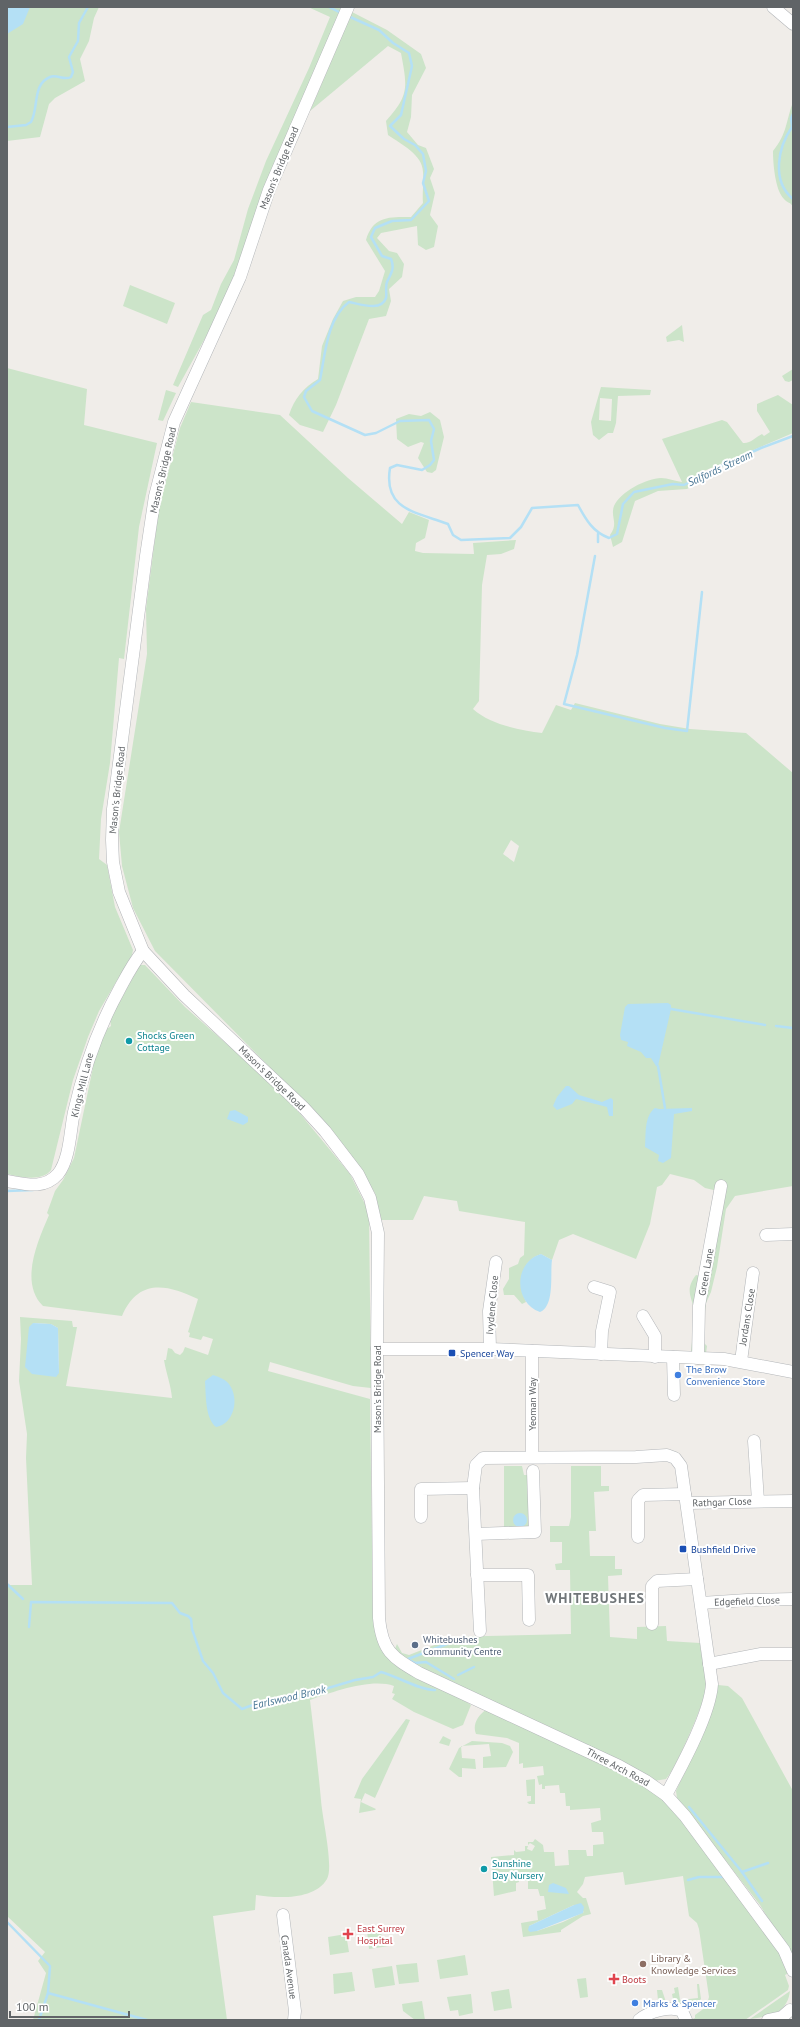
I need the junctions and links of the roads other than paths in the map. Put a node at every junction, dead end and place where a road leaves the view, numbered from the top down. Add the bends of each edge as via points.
1 (348, 7) edge
2 (772, 7) edge
3 (793, 24) edge
4 (143, 951) junction
5 (7, 1180) edge
6 (721, 1186) dead end
7 (793, 1234) edge
8 (766, 1235) dead end
9 (496, 1262) dead end
10 (753, 1273) dead end
11 (594, 1288) dead end
12 (643, 1316) dead end
13 (377, 1349) junction
14 (490, 1349) junction
15 (532, 1351) junction
16 (601, 1354) junction
17 (655, 1356) junction
18 (673, 1357) junction
19 (698, 1358) junction
20 (741, 1361) junction
21 (793, 1372) edge
22 (674, 1395) dead end
23 (754, 1441) dead end
24 (532, 1457) junction
25 (533, 1471) dead end
26 (473, 1488) junction
27 (686, 1499) junction
28 (793, 1500) edge
29 (758, 1501) junction
30 (421, 1517) dead end
31 (476, 1534) junction
32 (638, 1537) dead end
33 (477, 1576) junction
34 (697, 1578) junction
35 (793, 1599) edge
36 (701, 1603) junction
37 (529, 1620) dead end
38 (652, 1624) dead end
39 (480, 1631) dead end
40 (384, 1644) joint
41 (793, 1654) edge
42 (709, 1664) junction
43 (666, 1795) junction
44 (283, 1915) dead end
45 (791, 1968) edge
46 (793, 1978) edge
47 (791, 2012) edge
48 (294, 2020) edge
49 (639, 2020) edge
50 (686, 2020) edge
51 (768, 2020) edge

1 - 4 street, Mason's Bridge Road via 269,190 240,277 183,397 158,483 113,809 112,840 119,892
2 - 3 street
4 - 5 street, Kings Mill Lane via 121,985 94,1041 74,1112 65,1159 59,1173 36,1186
4 - 13 street, Mason's Bridge Road via 186,997 303,1107 358,1174 370,1198 377,1221
6 - 19 street, Green Lane via 700,1306
7 - 8 street
9 - 14 street, Ivydene Close via 489,1311
10 - 20 street, Jordans Close
11 - 16 street via 610,1292 602,1331
12 - 17 street via 655,1336
13 - 14 street
13 - 40 street, Mason's Bridge Road via 379,1618
14 - 15 street
15 - 16 street
15 - 24 street, Yeoman Way
16 - 17 street
17 - 18 street
18 - 19 street
18 - 22 street
19 - 20 street
20 - 21 street
23 - 29 street, Rathgar Close
24 - 26 street via 483,1458 476,1465
24 - 27 street via 636,1458 666,1455 675,1458 681,1466
25 - 31 street via 535,1532
26 - 30 street via 421,1489
26 - 31 street
27 - 29 street, Rathgar Close
27 - 32 street, Rathgar Close via 643,1495 638,1500
27 - 34 street
28 - 29 street, Rathgar Close
31 - 33 street
33 - 37 street via 528,1575
33 - 39 street
34 - 36 street
34 - 38 street via 657,1581 652,1586
35 - 36 street, Edgefield Close
36 - 42 street
40 - 43 street, Three Arch Road via 393,1656 419,1672 620,1766
41 - 42 street via 762,1654
42 - 43 street via 711,1696
43 - 45 street, Three Arch Road via 722,1864 784,1950
44 - 48 street, Canada Avenue
45 - 46 street, Three Arch Road
47 - 51 street
49 - 50 street via 648,2013 677,2009 682,2011

